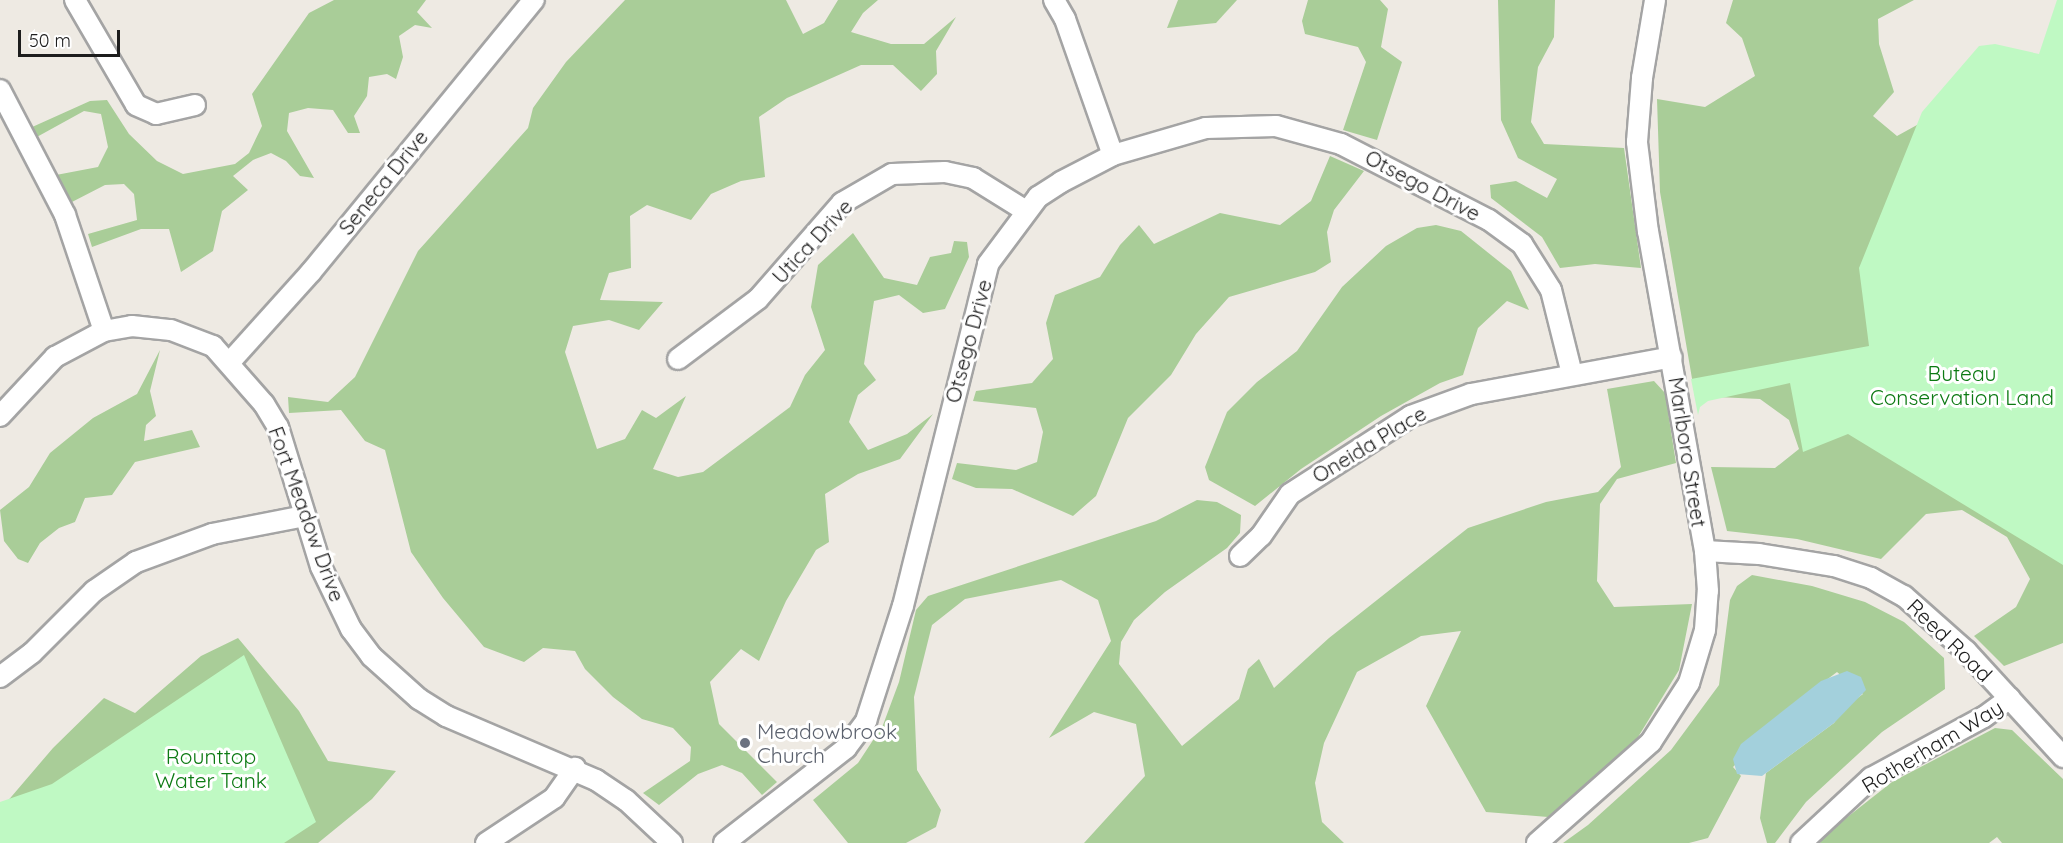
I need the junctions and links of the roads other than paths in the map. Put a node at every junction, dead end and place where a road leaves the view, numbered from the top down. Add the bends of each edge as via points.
1 (75, 0) edge
2 (534, 0) edge
3 (1054, 0) edge
4 (1655, 0) edge
5 (0, 90) edge
6 (195, 105) dead end
7 (1113, 156) junction
8 (1026, 211) junction
9 (104, 331) junction
10 (1672, 357) junction
11 (678, 359) dead end
12 (230, 362) junction
13 (1572, 374) junction
14 (0, 416) edge
15 (306, 516) junction
16 (1704, 551) junction
17 (1240, 556) dead end
18 (0, 677) edge
19 (2010, 698) junction
20 (2063, 757) edge
21 (575, 768) junction
22 (486, 843) edge
23 (672, 843) edge
24 (724, 843) edge
25 (1537, 843) edge
26 (1801, 843) edge

1 - 6 street via 136,105 156,114
2 - 12 street, Seneca Drive via 311,272
3 - 7 street via 1065,19
4 - 10 street, Marlboro Street via 1641,86 1637,142 1648,232
5 - 9 street via 65,215
7 - 8 street, Otsego Drive via 1061,182
7 - 13 street, Otsego Drive via 1195,130 1252,125 1299,130 1363,154 1489,220 1522,244 1551,290
8 - 11 street, Utica Drive via 973,178 945,172 892,174 842,203 758,299
8 - 24 street, Otsego Drive via 988,264 979,290 903,606 866,722 846,748
9 - 12 street, Fort Meadow Drive via 132,326 171,330 213,346
9 - 14 street, Fort Meadow Drive via 55,357
10 - 13 street, Oneida Place
10 - 16 street, Marlboro Street
12 - 15 street, Fort Meadow Drive via 278,427
13 - 17 street, Oneida Place via 1471,394 1411,416 1290,494
15 - 18 street via 212,534 136,562 94,591 32,652
15 - 21 street, Fort Meadow Drive via 321,567 351,629 394,678 419,699 471,729
16 - 19 street, Reed Road via 1788,558 1871,578 1918,606
16 - 25 street, Marlboro Street via 1708,591 1705,630 1682,698 1637,757
19 - 20 street, Reed Road
19 - 26 street, Rotherham Way via 1984,717 1870,778
21 - 22 street via 554,798
21 - 23 street, Fort Meadow Drive via 626,800

